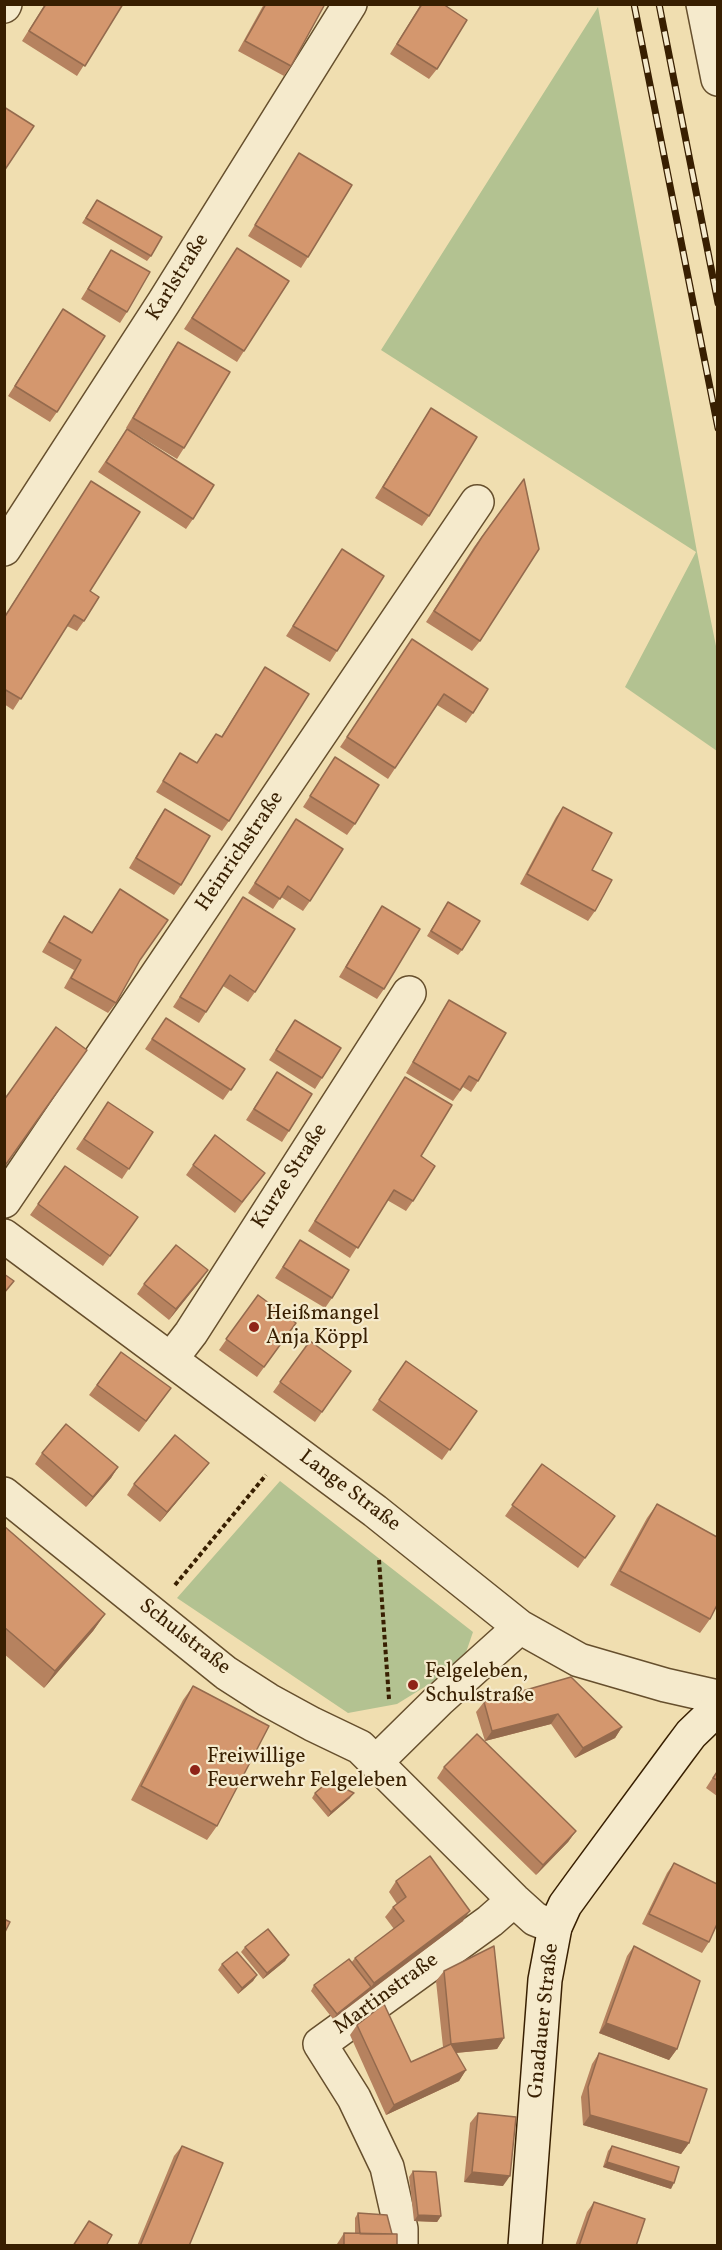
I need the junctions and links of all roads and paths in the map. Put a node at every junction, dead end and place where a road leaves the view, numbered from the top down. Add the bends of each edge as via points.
1 (350, 4) edge
2 (703, 4) edge
3 (717, 79) edge
4 (477, 502) dead end
5 (4, 549) edge
6 (409, 993) dead end
7 (4, 1201) edge
8 (4, 1236) edge
9 (171, 1359) junction
10 (290, 1447) junction
11 (4, 1494) edge
12 (375, 1511) junction
13 (152, 1614) junction
14 (520, 1627) junction
15 (717, 1697) edge
16 (717, 1708) edge
17 (403, 1736) junction
18 (376, 1762) junction
19 (514, 1900) junction
20 (555, 1927) junction
21 (400, 2246) edge
22 (525, 2246) edge

1 - 5 street, Karlstraße
2 - 3 street
4 - 7 street, Heinrichstraße
6 - 9 street, Kurze Straße
8 - 9 street, Lange Straße
9 - 10 street, Lange Straße
10 - 12 street, Lange Straße
10 - 13 path
11 - 13 street, Schulstraße
12 - 14 street, Lange Straße
12 - 17 path via 389,1701
13 - 18 street, Schulstraße via 226,1673 268,1700 360,1747
14 - 15 street, Lange Straße via 579,1660
14 - 17 street
16 - 20 street, Gnadauer Straße via 665,1769 565,1905
17 - 18 street
18 - 19 street, Schulstraße
19 - 20 street, Schulstraße via 536,1919
19 - 21 street, Martinstraße via 320,2044 354,2098 387,2167 401,2229
20 - 22 street, Gnadauer Straße via 545,1980

